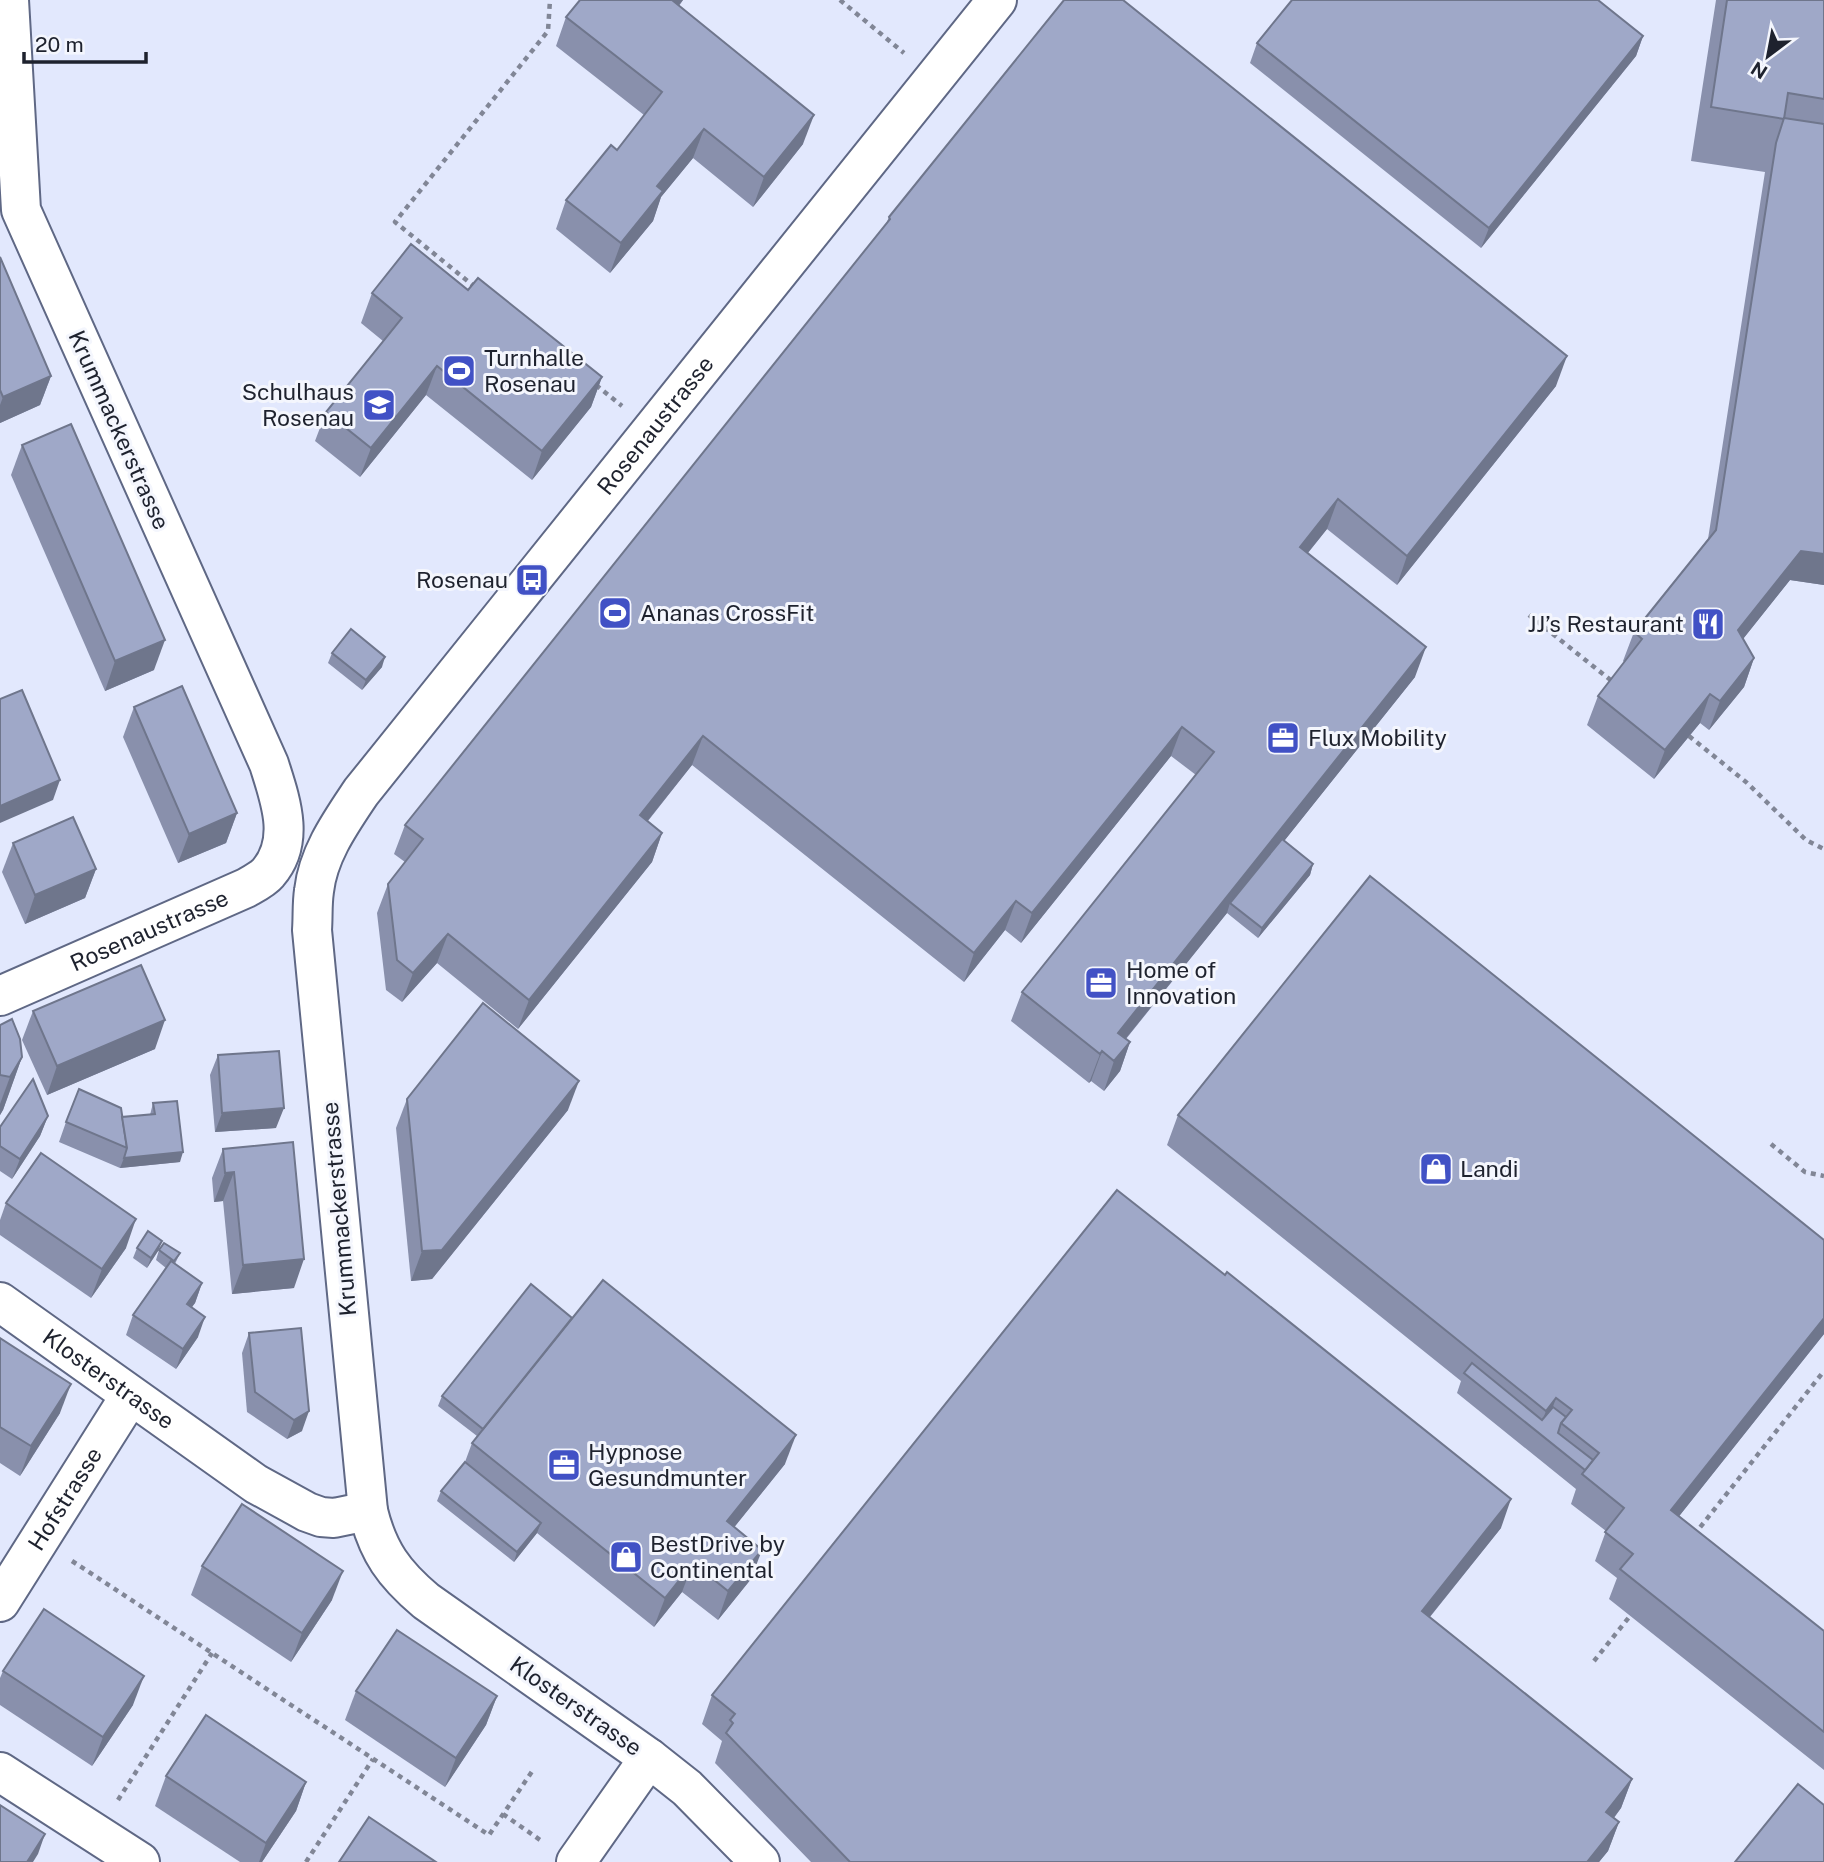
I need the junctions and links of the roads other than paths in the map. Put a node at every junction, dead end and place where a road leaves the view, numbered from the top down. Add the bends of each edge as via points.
1 (9, 0) edge
2 (997, 0) edge
3 (10, 214) edge
4 (284, 846) joint
5 (323, 857) joint
6 (0, 996) edge
7 (0, 1302) edge
8 (130, 1396) junction
9 (368, 1511) junction
10 (385, 1558) joint
11 (0, 1602) edge
12 (649, 1758) junction
13 (0, 1772) edge
14 (562, 1854) edge
15 (140, 1862) edge
16 (760, 1862) edge

1 - 3 street, Krummackerstrasse
2 - 5 street, Rosenaustrasse via 377,771 335,830
3 - 4 street, Krummackerstrasse via 269,764 283,807
4 - 6 street, Rosenaustrasse via 268,873 246,888
5 - 9 street, Krummackerstrasse via 314,889 312,930
7 - 8 street, Klosterstrasse
8 - 9 street, Klosterstrasse via 256,1484 307,1512 334,1518
8 - 11 street, Hofstrasse
9 - 10 street, Krummackerstrasse
10 - 12 street, Klosterstrasse via 426,1601
12 - 14 street
12 - 16 street, Klosterstrasse via 687,1788
13 - 15 street

